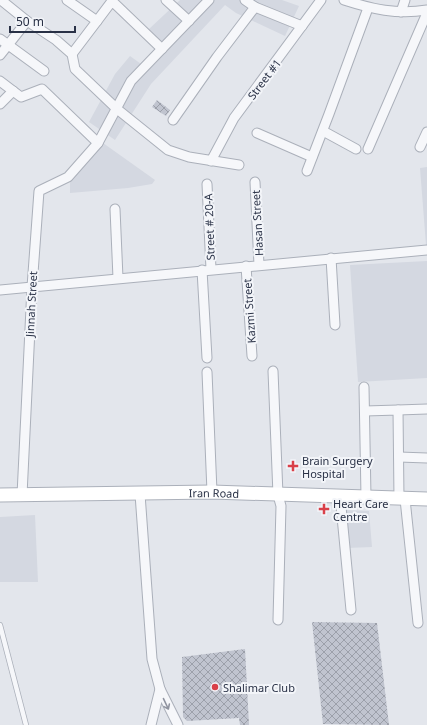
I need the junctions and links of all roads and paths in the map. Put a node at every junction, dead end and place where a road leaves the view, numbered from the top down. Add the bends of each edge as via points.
1 (1, 0) edge
2 (68, 0) edge
3 (166, 0) edge
4 (209, 0) edge
5 (245, 0) edge
6 (321, 0) edge
7 (344, 0) edge
8 (405, 0) edge
9 (254, 7) junction
10 (368, 8) junction
11 (401, 12) junction
12 (427, 12) edge
13 (27, 21) junction
14 (97, 21) junction
15 (189, 21) junction
16 (302, 26) junction
17 (0, 39) edge
18 (8, 45) junction
19 (162, 49) junction
20 (72, 54) junction
21 (0, 55) edge
22 (44, 71) dead end
23 (0, 81) edge
24 (13, 91) junction
25 (0, 104) edge
26 (117, 109) junction
27 (173, 120) dead end
28 (323, 131) junction
29 (427, 132) edge
30 (258, 133) dead end
31 (98, 143) junction
32 (420, 147) dead end
33 (356, 149) dead end
34 (368, 149) dead end
35 (312, 157) junction
36 (211, 161) junction
37 (239, 165) dead end
38 (307, 171) dead end
39 (255, 182) dead end
40 (207, 184) dead end
41 (115, 208) dead end
42 (427, 250) edge
43 (331, 258) junction
44 (259, 265) junction
45 (246, 266) junction
46 (206, 270) junction
47 (118, 278) junction
48 (32, 287) junction
49 (0, 290) edge
50 (335, 324) dead end
51 (252, 356) dead end
52 (207, 358) dead end
53 (274, 371) dead end
54 (207, 372) dead end
55 (364, 387) dead end
56 (427, 409) edge
57 (398, 410) junction
58 (365, 411) junction
59 (399, 457) junction
60 (427, 458) edge
61 (212, 492) junction
62 (140, 494) junction
63 (0, 495) edge
64 (22, 495) junction
65 (278, 495) junction
66 (340, 496) junction
67 (366, 497) junction
68 (402, 499) junction
69 (427, 499) edge
70 (351, 610) dead end
71 (278, 620) dead end
72 (418, 623) dead end
73 (0, 625) edge
74 (160, 689) junction
75 (26, 725) edge
76 (151, 725) edge
77 (178, 725) edge

1 - 13 street
2 - 14 street
3 - 15 street
4 - 15 street
5 - 9 street
6 - 16 street, Street #1
7 - 10 street
8 - 11 street
9 - 16 street
9 - 27 street
10 - 11 street
10 - 28 street
11 - 12 street
12 - 34 street
13 - 18 street
13 - 20 street
14 - 19 street via 112,1
14 - 20 street
15 - 19 street
16 - 36 street, Street #1 via 234,118
17 - 18 street
18 - 21 street
18 - 22 street
19 - 26 street via 131,81
20 - 26 street via 75,69
23 - 24 street
24 - 25 street
24 - 31 street via 22,97 42,89
26 - 31 street
26 - 36 street via 168,150
28 - 33 street
28 - 35 street
29 - 32 street
30 - 35 street
31 - 48 street, Jinnah Street via 68,177 39,192
35 - 38 street
36 - 37 street
39 - 44 street, Hasan Street
40 - 46 street, Street # 20-A
41 - 47 street
42 - 43 street
43 - 44 street
43 - 50 street
44 - 45 street
45 - 46 street
45 - 51 street, Kazmi Street
46 - 47 street
46 - 52 street, Street # 20-A
47 - 48 street
48 - 49 street
48 - 64 street, Jinnah Street
53 - 65 street
54 - 61 street
55 - 58 street
56 - 57 street
57 - 58 street
57 - 59 street
58 - 67 street
59 - 60 street
59 - 68 street
61 - 62 main road, Iran Road
61 - 65 main road, Iran Road
62 - 64 main road, Iran Road
62 - 74 street via 152,660
63 - 64 main road, Iran Road
65 - 66 main road, Iran Road
65 - 71 street via 281,506
66 - 67 main road, Iran Road
66 - 70 street
67 - 68 main road, Iran Road
68 - 69 main road, Iran Road
68 - 72 street
73 - 75 lane
74 - 76 street
74 -> 77 street

